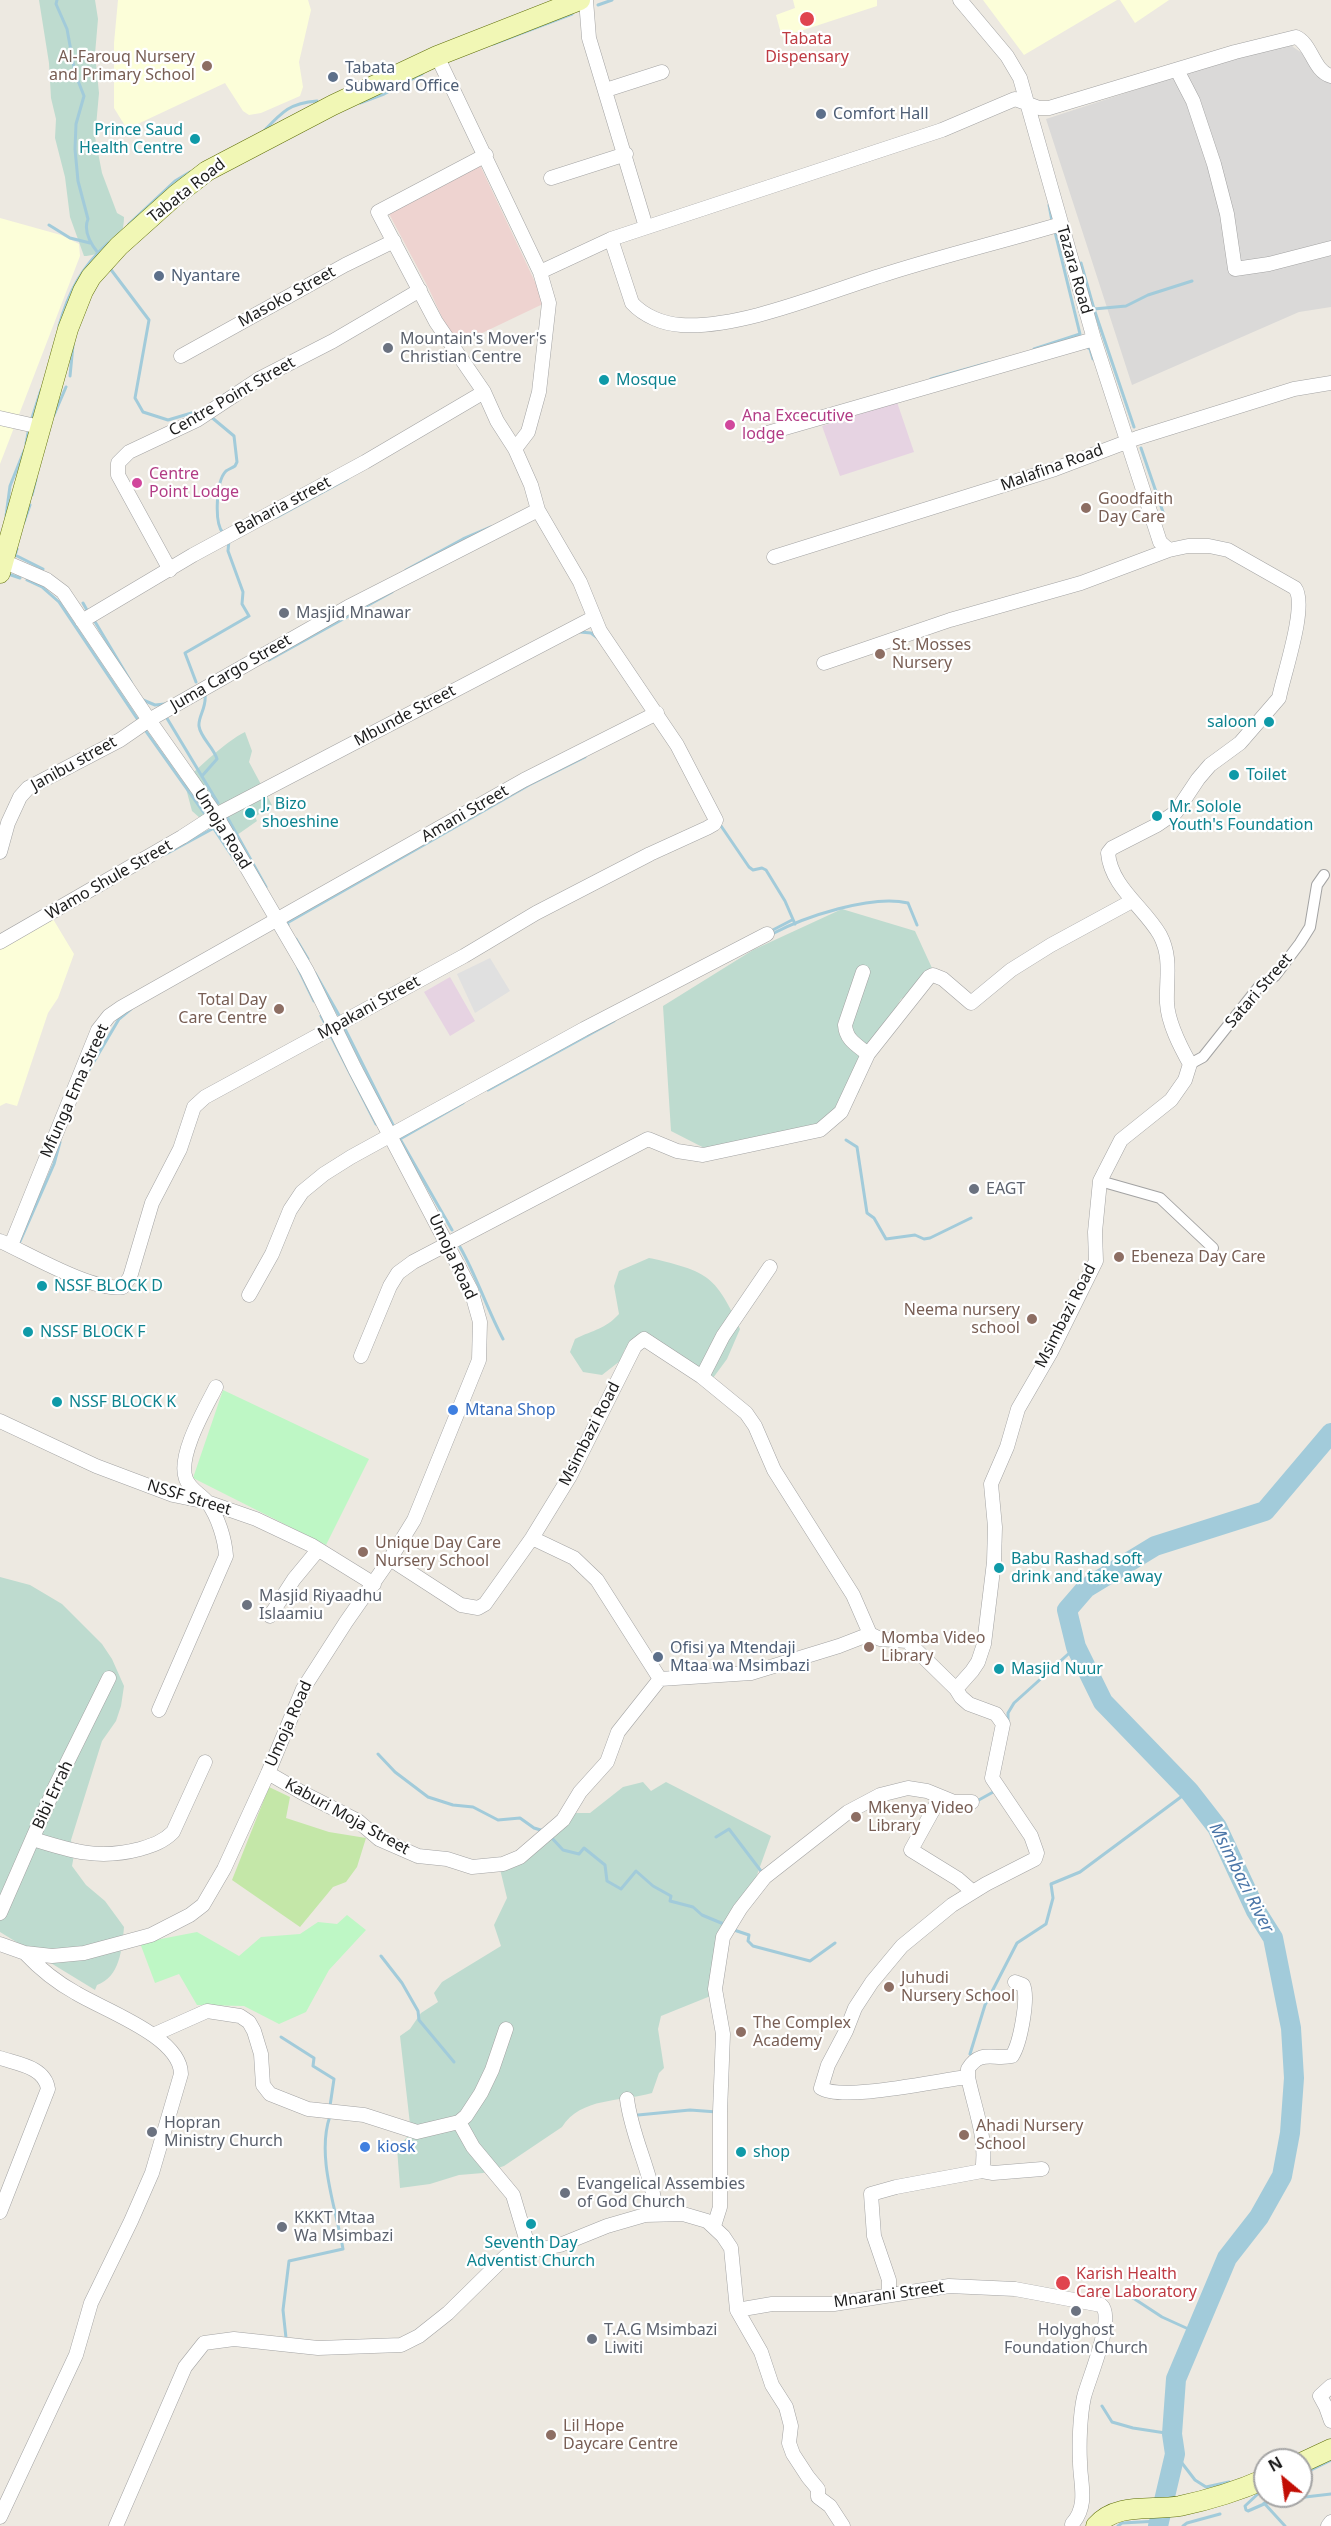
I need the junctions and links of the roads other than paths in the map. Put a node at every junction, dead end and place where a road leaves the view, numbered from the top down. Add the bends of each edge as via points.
1 (580, 0) edge
2 (586, 0) edge
3 (960, 0) edge
4 (437, 56) junction
5 (1178, 70) junction
6 (662, 72) dead end
7 (1331, 76) edge
8 (606, 90) junction
9 (1029, 104) junction
10 (626, 154) junction
11 (486, 155) junction
12 (551, 178) dead end
13 (1061, 225) junction
14 (646, 227) junction
15 (611, 239) junction
16 (394, 241) junction
17 (1331, 248) edge
18 (540, 272) junction
19 (420, 290) junction
20 (1094, 339) junction
21 (181, 356) dead end
22 (1331, 383) edge
23 (484, 392) junction
24 (0, 418) edge
25 (40, 427) junction
26 (764, 435) dead end
27 (1129, 441) junction
28 (515, 449) junction
29 (538, 510) junction
30 (1169, 550) junction
31 (774, 556) dead end
32 (2, 567) edge
33 (170, 570) junction
34 (593, 618) junction
35 (82, 621) junction
36 (824, 663) dead end
37 (657, 713) junction
38 (149, 720) junction
39 (216, 814) junction
40 (0, 852) edge
41 (1324, 875) dead end
42 (1132, 901) junction
43 (276, 919) junction
44 (767, 934) dead end
45 (0, 942) edge
46 (863, 972) dead end
47 (334, 1026) junction
48 (868, 1054) junction
49 (1190, 1064) junction
50 (390, 1136) junction
51 (1101, 1181) junction
52 (5, 1243) edge
53 (449, 1244) junction
54 (1213, 1248) dead end
55 (770, 1267) dead end
56 (249, 1295) dead end
57 (361, 1356) dead end
58 (702, 1377) junction
59 (216, 1388) dead end
60 (0, 1421) edge
61 (207, 1502) junction
62 (532, 1538) junction
63 (318, 1550) junction
64 (390, 1560) junction
65 (374, 1584) junction
66 (270, 1616) dead end
67 (870, 1634) junction
68 (109, 1678) dead end
69 (660, 1679) junction
70 (956, 1689) junction
71 (159, 1710) dead end
72 (205, 1762) dead end
73 (268, 1773) junction
74 (938, 1801) dead end
75 (972, 1802) dead end
76 (33, 1839) junction
77 (973, 1892) junction
78 (0, 1913) edge
79 (0, 1944) edge
80 (25, 1953) junction
81 (1015, 1982) dead end
82 (507, 2029) dead end
83 (153, 2035) junction
84 (0, 2058) edge
85 (968, 2077) junction
86 (627, 2099) dead end
87 (459, 2122) junction
88 (1042, 2169) dead end
89 (982, 2171) junction
90 (0, 2212) edge
91 (656, 2214) junction
92 (714, 2226) junction
93 (521, 2252) junction
94 (889, 2294) junction
95 (737, 2310) junction
96 (1331, 2386) edge
97 (1331, 2421) edge
98 (1331, 2449) edge
99 (1313, 2457) edge
100 (1253, 2483) edge
101 (0, 2517) edge
102 (1105, 2519) edge
103 (1331, 2522) edge
104 (1069, 2525) edge
105 (116, 2526) edge
106 (843, 2526) edge
107 (1328, 2526) edge

1 - 4 main road, Tabata Road
2 - 8 street via 589,38
3 - 9 street, Tazara Road via 1014,66
4 - 11 street
4 - 25 main road, Tabata Road via 207,171 119,246 83,291 68,328
5 - 7 street via 1296,37 1326,75
5 - 9 street via 1049,108
5 - 17 street via 1214,164 1235,269
6 - 8 street
8 - 10 street
9 - 13 street, Tazara Road
9 - 14 street via 1015,99 942,130
10 - 12 street
10 - 14 street
11 - 16 street via 378,212
11 - 18 street
13 - 15 street via 890,272 752,316 680,326 653,319 632,303
13 - 20 street, Tazara Road
14 - 15 street
15 - 18 street
16 - 19 street
16 - 21 street, Masoko Street
18 - 28 street via 549,303 539,392 528,432
19 - 23 street via 436,322
19 - 33 street, Centre Point Street via 260,379 197,420 129,452 118,463 118,475 127,494
20 - 26 street
20 - 27 street, Tazara Road
22 - 27 street, Malafina Road via 1294,389
23 - 28 street
23 - 33 street, Baharia street
24 - 25 street
25 - 32 main road, Tabata Road
27 - 30 street, Tazara Road via 1160,542
27 - 31 street, Malafina Road via 1056,469
28 - 29 street
29 - 34 street via 580,582
29 - 38 street, Juma Cargo Street via 348,607
30 - 36 street via 1081,583 950,620
30 - 42 street via 1209,546 1228,550 1295,588 1299,610 1279,698 1272,708 1240,743 1210,765 1176,812 1109,851 1112,866
32 - 35 street, Umoja Road via 55,585
33 - 35 street, Baharia street
34 - 37 street
34 - 39 street, Mbunde Street
35 - 38 street, Umoja Road
37 - 43 street, Amani Street via 524,780
37 - 47 street, Mpakani Street via 687,761 716,820 714,824 536,913
38 - 39 street, Umoja Road
38 - 40 street, Janibu street via 120,740 28,788 8,823
39 - 43 street, Umoja Road
39 - 45 street, Wamo Shule Street
41 - 49 street, Satari Street via 1317,885 1310,927 1300,943 1203,1056
42 - 48 street via 1011,970 971,1002 933,975
42 - 49 street via 1159,934 1166,950 1167,1005
43 - 47 street, Umoja Road
43 - 52 street, Mfunga Ema Street via 109,1016 98,1030
44 - 50 street
46 - 48 street via 845,1025 850,1040
47 - 50 street, Umoja Road
47 - 52 street, Mpakani Street via 197,1103 180,1149 152,1203 130,1277 123,1287 112,1289 66,1272
48 - 53 street via 841,1112 820,1130 703,1155 677,1151 648,1139
49 - 51 street, Msimbazi Road via 1185,1080 1171,1100 1122,1140
50 - 53 street, Umoja Road
50 - 56 street via 324,1174 302,1192
51 - 54 street via 1160,1198
51 - 70 street, Msimbazi Road via 1096,1261 1018,1409 991,1484 994,1562 984,1644 978,1662
53 - 57 street via 398,1273
53 - 64 street, Umoja Road via 471,1290 480,1322 479,1360 414,1520
55 - 58 street via 723,1336
58 - 62 street, Msimbazi Road via 648,1339 640,1341 570,1476
58 - 67 street, Msimbazi Road via 746,1413 755,1426 774,1470 853,1595
59 - 61 street via 184,1464 189,1487
60 - 61 street, NSSF Street via 96,1466 173,1495
61 - 63 street, NSSF Street via 256,1519
61 - 71 street via 218,1523 226,1556
62 - 64 street, Msimbazi Road via 485,1604 478,1608 461,1605
62 - 69 street via 574,1558 597,1580
63 - 65 street, NSSF Street
63 - 66 street
64 - 65 street, Umoja Road
65 - 73 street, Umoja Road via 303,1689
67 - 69 street via 751,1673
67 - 70 street via 880,1639 907,1641
68 - 76 street, Bibi Errah
69 - 73 street, Kaburi Moja Street via 618,1732 607,1762 579,1792 563,1820 520,1857 503,1864 472,1867 418,1856 379,1839 358,1821
70 - 77 street via 969,1704 991,1711 1003,1724 992,1778 1031,1836 1037,1853 1035,1859
72 - 76 street via 173,1832 165,1840 100,1856
73 - 80 street, Umoja Road via 224,1869 203,1905 190,1915 151,1935 115,1946 52,1956
74 - 77 street via 911,1850
75 - 92 street via 954,1802 908,1788 880,1795 838,1820 760,1882 723,1937 715,1989 723,2034 720,2207
76 - 78 street, Bibi Errah
77 - 85 street via 912,1936 872,1982 855,2008 820,2085 831,2092 864,2092
79 - 80 street
80 - 83 street via 54,1980
81 - 85 street via 1023,1985 1025,1991 1024,2016 1015,2052 1008,2057 978,2058 968,2069
82 - 87 street via 481,2093
83 - 87 street via 207,2011 240,2016 254,2031 265,2090 308,2109 364,2115 417,2132
83 - 101 street via 171,2050 181,2066 161,2145 131,2221 91,2303 76,2355
84 - 90 street via 39,2071 48,2089
85 - 89 street via 979,2120
86 - 91 street via 630,2122 655,2196
87 - 93 street via 473,2147 513,2195 527,2242
88 - 89 street
89 - 94 street via 870,2194 874,2236 889,2280
91 - 92 street via 683,2214
91 - 93 street via 608,2226 560,2245
92 - 95 street via 731,2248
93 - 105 street via 501,2259 448,2313 401,2345 318,2348 234,2339 204,2343 185,2367
94 - 95 street, Mnarani Street via 834,2304 772,2304
94 - 104 street, Mnarani Street via 949,2286 1015,2289 1094,2302 1105,2308 1102,2339 1083,2399 1080,2512
95 - 106 street via 786,2407 793,2454 819,2489 819,2497
96 - 97 street via 1320,2396
98 - 99 main road
100 - 102 main road via 1205,2500
102 - 104 street
103 - 107 street

